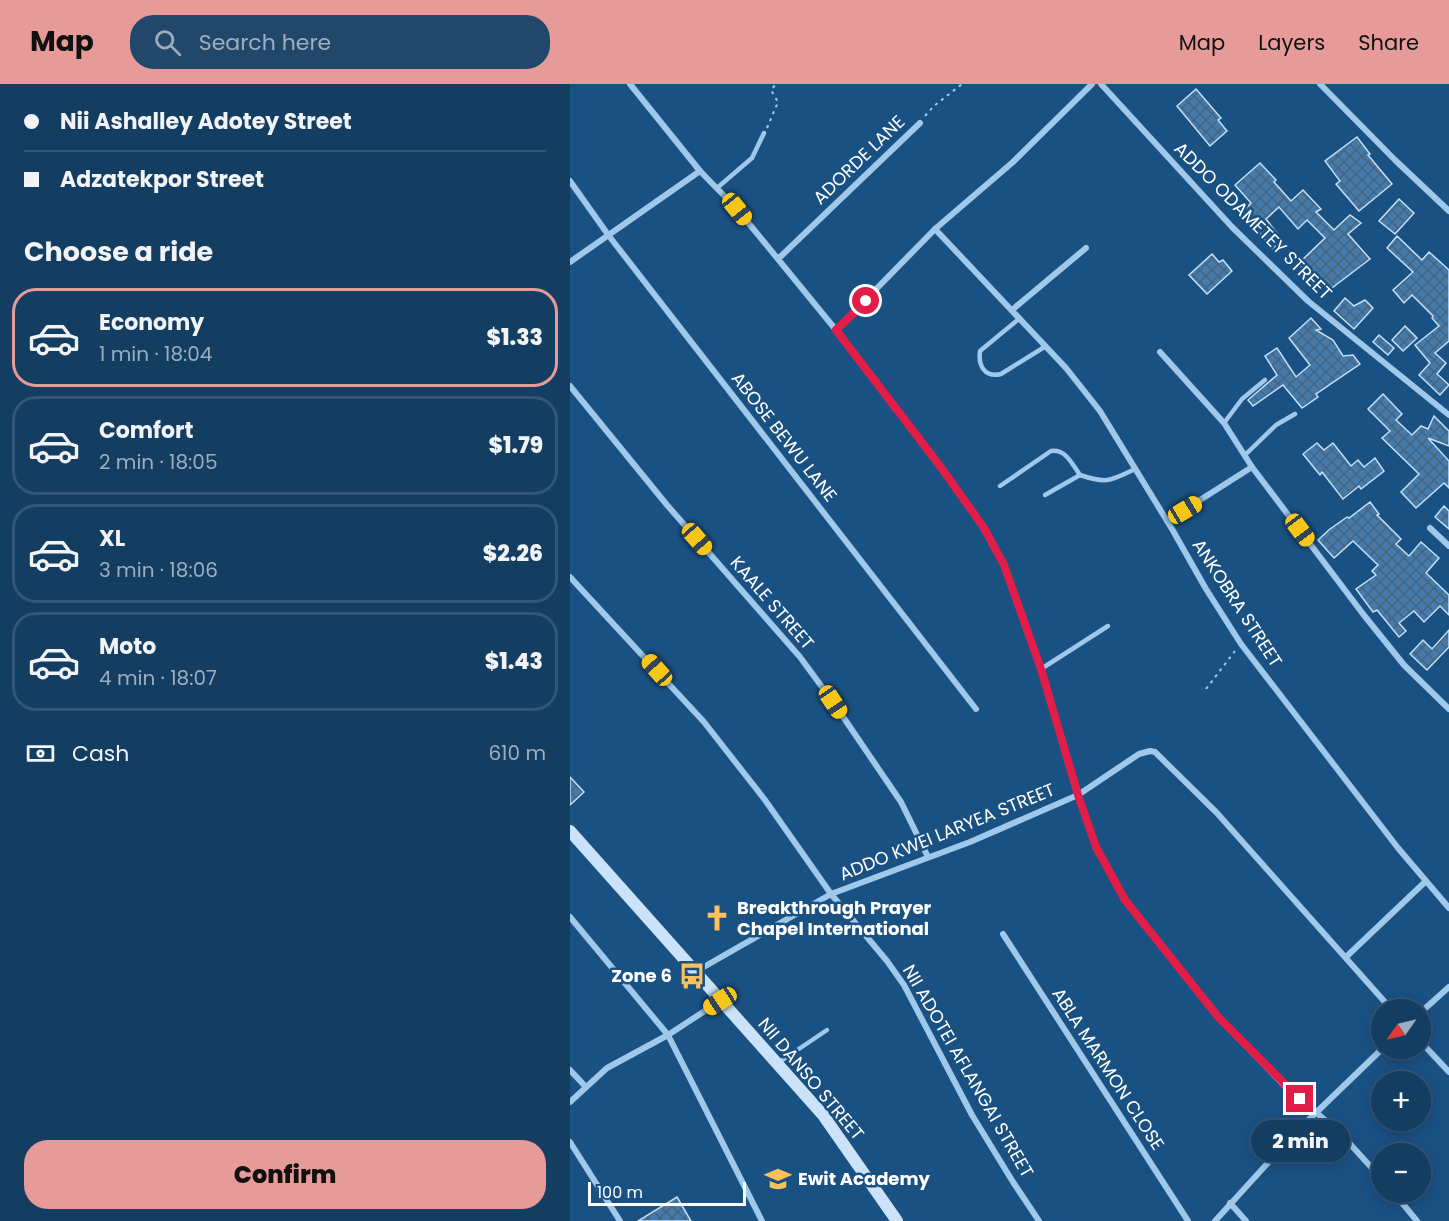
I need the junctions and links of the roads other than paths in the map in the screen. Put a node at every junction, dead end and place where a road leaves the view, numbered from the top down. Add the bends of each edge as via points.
1 (630, 84) edge
2 (1092, 84) edge
3 (1101, 84) edge
4 (1320, 84) edge
5 (920, 123) road end
6 (764, 133) road end
7 (700, 171) junction
8 (570, 181) edge
9 (717, 188) junction
10 (1449, 211) edge
11 (935, 229) junction
12 (609, 236) junction
13 (1086, 248) dead end
14 (778, 260) junction
15 (570, 262) edge
16 (1012, 310) junction
17 (1020, 318) junction
18 (836, 330) junction
19 (1046, 346) junction
20 (1160, 352) dead end
21 (1265, 380) dead end
22 (570, 386) edge
23 (1295, 414) dead end
24 (1449, 415) edge
25 (1224, 423) junction
26 (1245, 455) junction
27 (1252, 467) junction
28 (1136, 470) junction
29 (1080, 475) junction
30 (1000, 486) dead end
31 (1045, 495) dead end
32 (1167, 521) junction
33 (1430, 528) dead end
34 (1449, 546) edge
35 (570, 578) edge
36 (1108, 626) dead end
37 (1041, 669) junction
38 (1449, 709) edge
39 (976, 710) dead end
40 (1078, 795) junction
41 (570, 831) edge
42 (928, 857) junction
43 (1426, 881) junction
44 (831, 894) junction
45 (1449, 908) edge
46 (570, 917) edge
47 (1003, 934) dead end
48 (1346, 957) junction
49 (695, 973) junction
50 (1449, 987) edge
51 (1382, 999) edge
52 (720, 1001) junction
53 (1431, 1003) edge
54 (827, 1030) dead end
55 (668, 1035) junction
56 (1431, 1053) edge
57 (1371, 1059) edge
58 (778, 1063) junction
59 (570, 1070) edge
60 (1449, 1072) edge
61 (585, 1086) junction
62 (570, 1102) edge
63 (1315, 1112) junction
64 (570, 1142) edge
65 (1371, 1167) edge
66 (1230, 1203) junction
67 (1402, 1203) edge
68 (620, 1221) edge
69 (762, 1221) edge
70 (897, 1221) edge
71 (1039, 1221) edge
72 (1188, 1221) edge
73 (1215, 1221) edge
74 (1246, 1221) edge
75 (1418, 1221) edge

1 - 7 street
2 - 11 street via 1012,162
3 - 24 street, ADDO ODAMETEY STREET via 1232,227 1308,301
4 - 10 street
5 - 14 street, ADORDE LANE
6 - 9 lane via 752,158
7 - 9 street
7 - 12 street
8 - 12 street, ABOSE BEWU LANE
9 - 14 street
11 - 16 street, ANKOBRA STREET
11 - 18 street
12 - 15 street
12 - 39 street, ABOSE BEWU LANE
13 - 16 street
14 - 18 street
16 - 17 street, ANKOBRA STREET
17 - 19 street, ANKOBRA STREET
17 - 19 lane via 980,351 982,368 988,374 1001,374
18 - 37 street via 984,528 1004,565
19 - 28 street, ANKOBRA STREET via 1100,411
20 - 25 street
21 - 25 lane via 1242,399
22 - 42 street, KAALE STREET via 806,666 901,802
23 - 26 lane via 1276,425
25 - 26 street
26 - 27 street
27 - 32 street
27 - 38 street via 1404,665
28 - 29 lane via 1098,482
28 - 32 street, ANKOBRA STREET
29 - 30 lane via 1058,450
29 - 31 lane
32 - 43 street, ANKOBRA STREET via 1241,644
33 - 34 street
35 - 44 street, NII ADOTEI AFLANGAI STREET via 704,722
36 - 37 lane
37 - 40 street
40 - 42 street, ADDO KWEI LARYEA STREET
40 - 48 street, ADDO KWEI LARYEA STREET via 1139,754 1155,752 1217,813
40 - 63 street via 1096,847 1125,900 1219,1018
41 - 49 street, NII DANSO STREET
42 - 44 street, ADDO KWEI LARYEA STREET
43 - 45 street, ANKOBRA STREET
43 - 48 street
44 - 49 street, ADDO KWEI LARYEA STREET
44 - 71 street, NII ADOTEI AFLANGAI STREET via 904,985 972,1115
46 - 55 street
47 - 72 street, ABLA MARMON CLOSE
48 - 51 street, ADDO KWEI LARYEA STREET
49 - 52 street, NII DANSO STREET
50 - 53 street
52 - 55 street
52 - 58 street, NII DANSO STREET
54 - 58 lane
55 - 61 street via 607,1068
55 - 69 street
56 - 60 street
57 - 63 street
58 - 70 street, NII DANSO STREET via 823,1115
59 - 61 street
61 - 62 street
63 - 65 street
63 - 66 street
64 - 68 street
66 - 73 street
66 - 74 street
67 - 75 street

